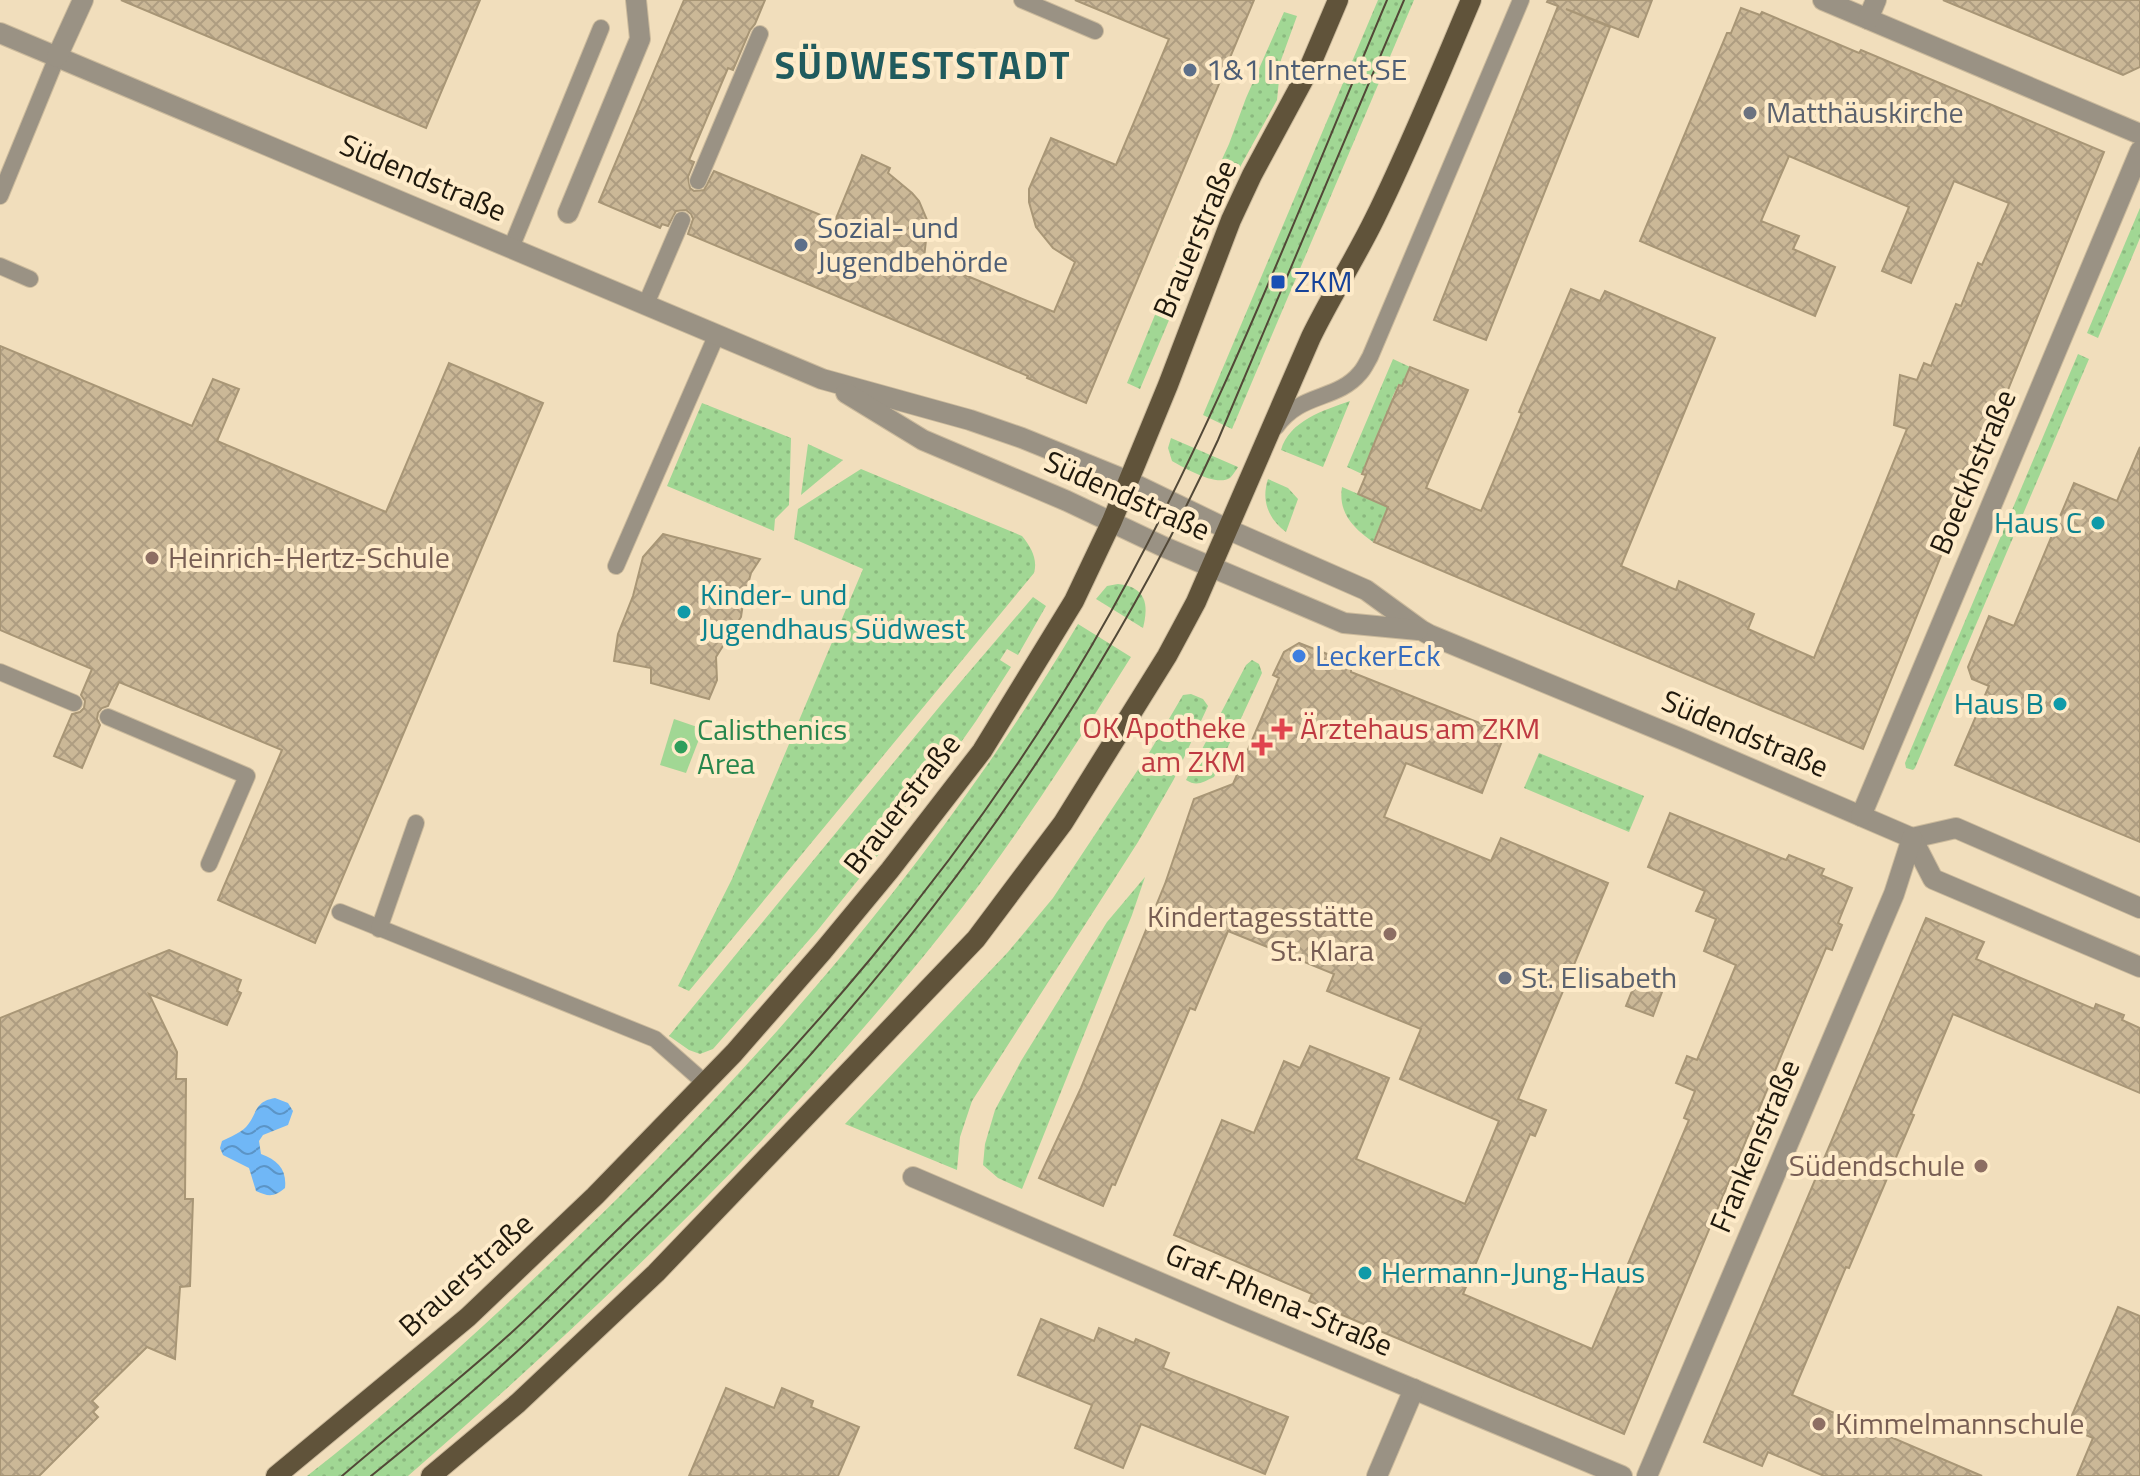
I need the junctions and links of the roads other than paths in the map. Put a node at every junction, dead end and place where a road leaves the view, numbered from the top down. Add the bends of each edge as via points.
1 (83, 0) edge
2 (636, 0) edge
3 (1022, 0) edge
4 (1338, 0) edge
5 (1471, 0) edge
6 (1521, 0) edge
7 (1823, 0) edge
8 (1872, 10) edge
9 (601, 28) dead end
10 (1095, 31) dead end
11 (0, 33) edge
12 (760, 34) dead end
13 (57, 57) junction
14 (2140, 134) edge
15 (2140, 151) edge
16 (698, 181) dead end
17 (0, 196) edge
18 (568, 213) dead end
19 (682, 220) dead end
20 (511, 248) junction
21 (0, 266) edge
22 (30, 279) dead end
23 (646, 304) junction
24 (717, 334) junction
25 (822, 379) junction
26 (1268, 438) junction
27 (1128, 481) junction
28 (1112, 521) junction
29 (1227, 529) junction
30 (616, 566) dead end
31 (1211, 567) junction
32 (1421, 630) junction
33 (0, 672) edge
34 (74, 703) dead end
35 (108, 717) dead end
36 (1861, 816) junction
37 (416, 823) dead end
38 (1912, 838) junction
39 (209, 864) dead end
40 (2140, 908) edge
41 (340, 912) dead end
42 (379, 929) junction
43 (2140, 967) edge
44 (705, 1083) junction
45 (913, 1177) dead end
46 (1414, 1389) junction
47 (276, 1476) edge
48 (431, 1476) edge
49 (1377, 1476) edge
50 (1622, 1476) edge
51 (1647, 1476) edge

1 - 13 street
2 - 18 street via 640,39
3 - 10 lane
4 - 27 main road, Brauerstraße via 1307,73 1231,220
5 - 26 main road via 1396,173 1324,310
6 - 26 lane via 1370,357 1339,389 1295,407
7 - 8 street
8 - 14 street
9 - 20 lane
11 - 13 street, Südendstraße
12 - 16 lane
13 - 17 lane
13 - 20 street, Südendstraße
15 - 36 street, Boeckhstraße
19 - 23 lane
20 - 23 street, Südendstraße
21 - 22 lane
23 - 24 street, Südendstraße
24 - 25 street, Südendstraße
24 - 30 lane
25 - 27 street, Südendstraße via 970,420
25 - 28 street, Südendstraße via 923,440
26 - 29 main road
27 - 28 main road, Brauerstraße
27 - 29 street, Südendstraße
28 - 31 street, Südendstraße
28 - 44 main road, Brauerstraße via 1074,601 982,751 842,928
29 - 31 main road
29 - 32 street, Südendstraße via 1366,590
31 - 32 street, Südendstraße via 1344,623
31 - 48 main road via 1167,656 1109,752 976,939 656,1273 518,1403
32 - 36 street, Südendstraße
33 - 34 lane
35 - 39 lane via 247,776
36 - 38 street, Südendstraße
37 - 42 lane
38 - 40 street via 1956,828
38 - 43 street via 1933,879
38 - 51 street, Frankenstraße via 1894,894
41 - 42 lane
42 - 44 lane via 655,1039
44 - 47 main road, Brauerstraße via 468,1317
45 - 46 street, Graf-Rhena-Straße
46 - 49 street
46 - 50 street, Graf-Rhena-Straße

